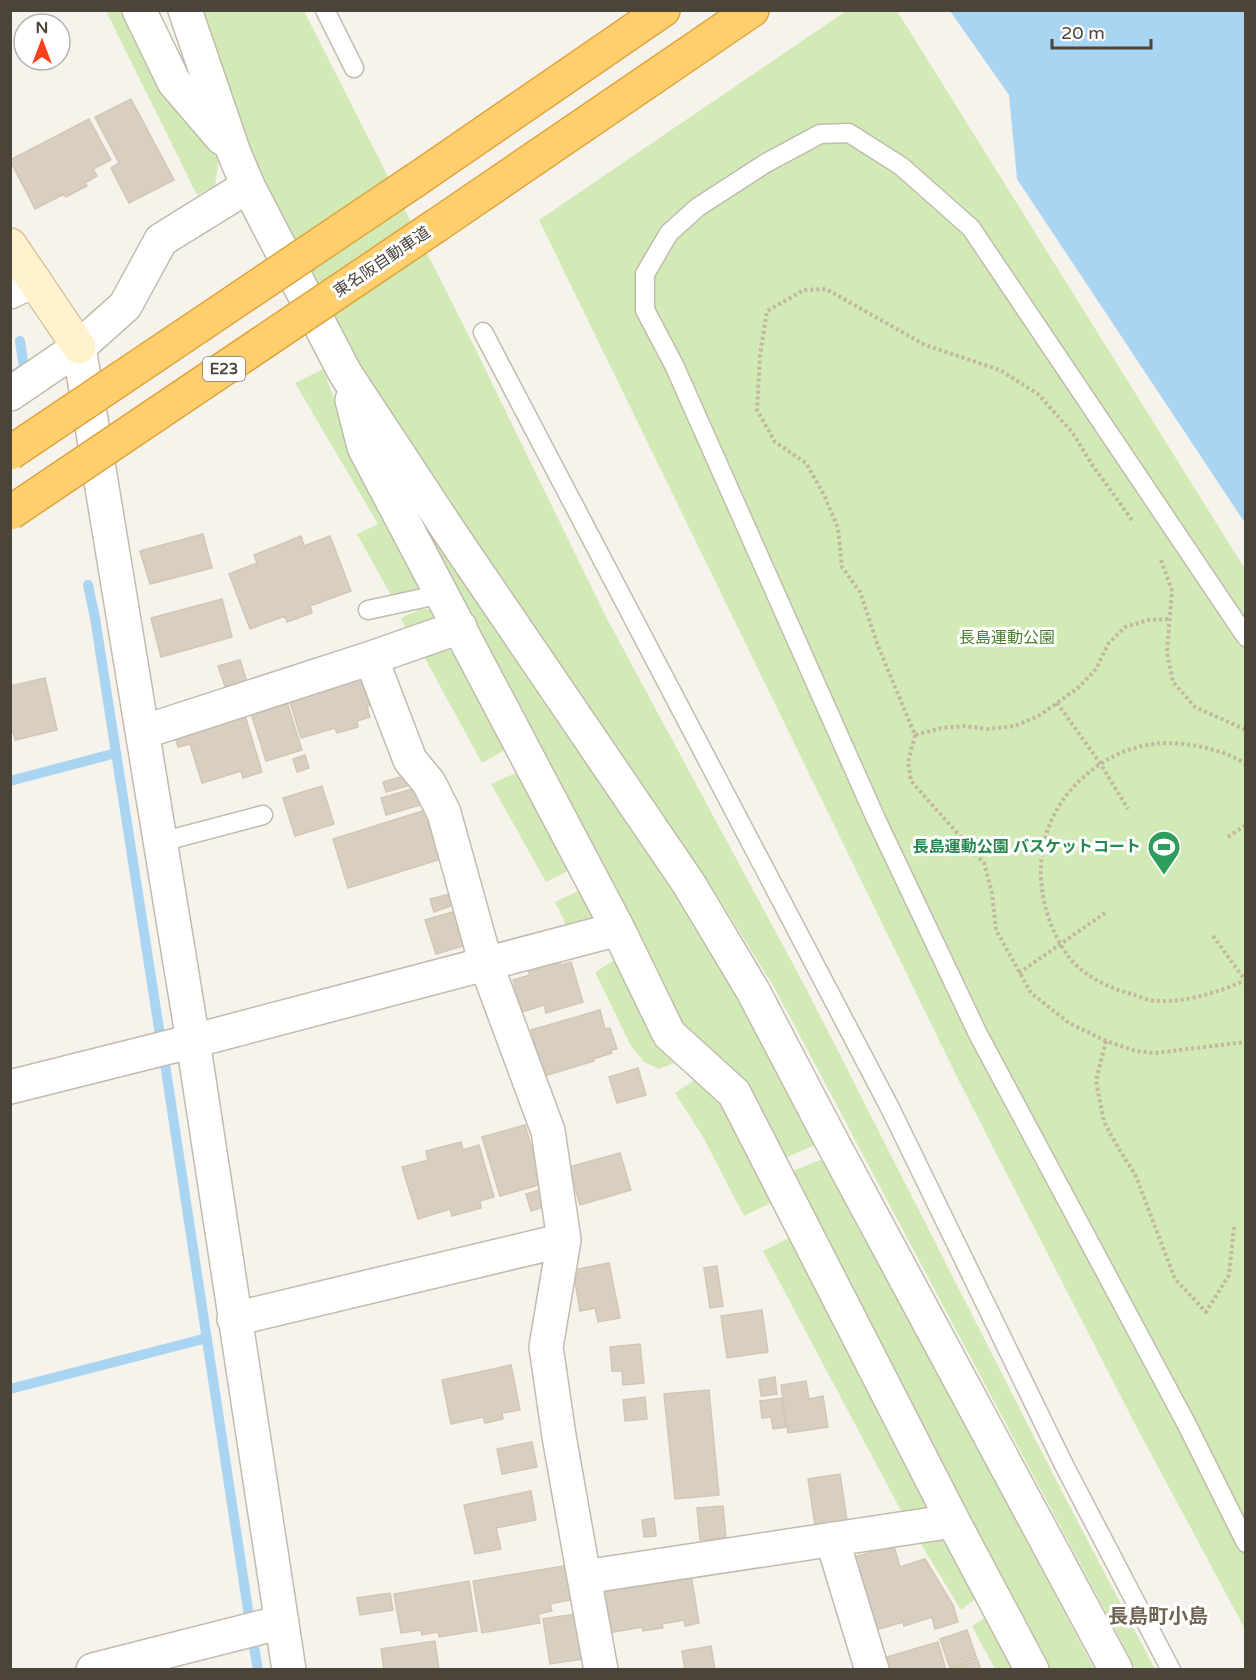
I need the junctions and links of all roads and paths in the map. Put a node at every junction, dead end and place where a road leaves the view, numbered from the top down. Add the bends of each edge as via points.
1 (139, 10) edge
2 (185, 10) edge
3 (325, 10) edge
4 (663, 10) edge
5 (752, 10) edge
6 (354, 68) dead end
7 (234, 153) junction
8 (248, 186) junction
9 (10, 245) edge
10 (22, 286) edge
11 (483, 332) dead end
12 (79, 347) junction
13 (345, 373) junction
14 (10, 394) edge
15 (10, 453) edge
16 (10, 513) edge
17 (1136, 525) dead end
18 (1160, 558) dead end
19 (442, 594) junction
20 (368, 610) dead end
21 (1169, 619) junction
22 (460, 627) junction
23 (1245, 637) edge
24 (371, 658) junction
25 (1057, 703) junction
26 (1245, 730) edge
27 (143, 732) junction
28 (915, 735) junction
29 (1100, 763) junction
30 (1245, 765) edge
31 (1128, 809) dead end
32 (263, 815) dead end
33 (1245, 825) edge
34 (1228, 837) dead end
35 (161, 843) junction
36 (1105, 913) dead end
37 (618, 929) junction
38 (1213, 936) dead end
39 (1060, 946) junction
40 (486, 964) junction
41 (1019, 973) junction
42 (1245, 980) edge
43 (193, 1041) junction
44 (1106, 1041) junction
45 (1245, 1042) edge
46 (10, 1087) edge
47 (1234, 1227) dead end
48 (564, 1240) junction
49 (234, 1319) junction
50 (953, 1521) junction
51 (832, 1539) junction
52 (1245, 1543) edge
53 (584, 1576) junction
54 (282, 1622) junction
55 (93, 1670) edge
56 (289, 1670) edge
57 (601, 1670) edge
58 (872, 1670) edge
59 (1032, 1670) edge
60 (1116, 1670) edge
61 (1171, 1670) edge

1 - 7 street via 174,82
2 - 7 street
3 - 6 lane
4 - 15 highway, bridge
5 - 16 highway, 東名阪自動車道 / E23, bridge
7 - 8 street
8 - 12 street via 161,240 125,306
8 - 13 street
9 - 10 street
10 - 12 street
11 - 61 lane via 890,1108 1064,1465
12 - 14 street
12 - 27 street
13 - 19 street via 364,447
13 - 60 street via 701,903 753,991
17 - 28 path via 1072,432 1038,394 1000,370 925,345 826,289 804,290 767,311 757,410 775,442 806,463 824,495 838,528 842,567 860,592
18 - 21 path via 1172,591
19 - 20 lane
19 - 22 street
21 - 25 path via 1125,627 1108,644 1096,669
21 - 26 path via 1167,652 1173,682 1194,707
22 - 24 street
22 - 37 street
23 - 52 lane via 971,228 901,166 849,133 820,134 698,207 669,233 645,274 645,310 674,365 876,819 978,1034 1186,1423
24 - 27 street
24 - 40 street via 410,760 429,783 444,813
25 - 28 path via 1015,726 941,728
25 - 29 path
27 - 35 street
28 - 41 path via 908,762 911,781 984,863 996,930
29 - 30 path via 1134,746 1167,742 1206,748
29 - 31 path
29 - 39 path via 1074,784 1044,839 1040,869 1044,907
32 - 35 lane
33 - 34 path
35 - 43 street
36 - 39 path
37 - 40 street
37 - 50 street via 669,1034 734,1093
38 - 42 path
39 - 41 path
39 - 42 path via 1082,971 1116,990 1157,1001 1201,997
40 - 43 street
40 - 48 street via 548,1131
41 - 44 path via 1030,993 1069,1023
43 - 46 street
43 - 49 street
44 - 45 path via 1155,1053
44 - 47 path via 1096,1081 1104,1122 1135,1174 1175,1279 1206,1312 1229,1275
48 - 49 street
48 - 53 street via 546,1347
49 - 54 street
50 - 51 street
50 - 59 street
51 - 53 street
51 - 58 street
53 - 57 street
54 - 55 street
54 - 56 street

